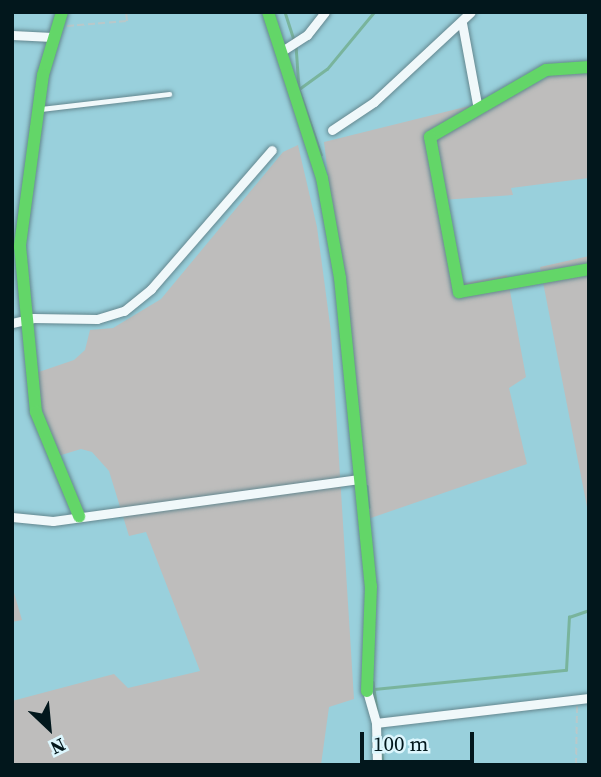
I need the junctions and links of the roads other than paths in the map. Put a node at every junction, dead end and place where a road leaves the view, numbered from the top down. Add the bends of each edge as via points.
1 (62, 12) edge
2 (268, 12) edge
3 (325, 12) edge
4 (471, 12) edge
5 (462, 23) junction
6 (54, 32) junction
7 (12, 35) edge
8 (282, 51) junction
9 (589, 67) edge
10 (169, 94) dead end
11 (40, 109) junction
12 (478, 109) junction
13 (332, 130) dead end
14 (272, 150) dead end
15 (589, 270) edge
16 (18, 322) edge
17 (359, 480) junction
18 (79, 516) junction
19 (12, 517) edge
20 (366, 691) joint
21 (589, 698) edge
22 (376, 723) junction
23 (377, 765) edge

1 - 6 street
2 - 8 street
3 - 8 street via 307,35
4 - 5 street
5 - 12 street
5 - 13 street via 374,102
6 - 7 street
6 - 11 street
8 - 17 street via 323,178
9 - 12 street via 546,70
10 - 11 lane
11 - 16 street via 20,246
12 - 15 street via 430,138 458,292
14 - 16 street via 151,289 124,311 97,319
16 - 18 street via 36,412
17 - 18 street
17 - 20 street via 371,586
18 - 19 street via 53,521
20 - 22 street
21 - 22 street
22 - 23 street

